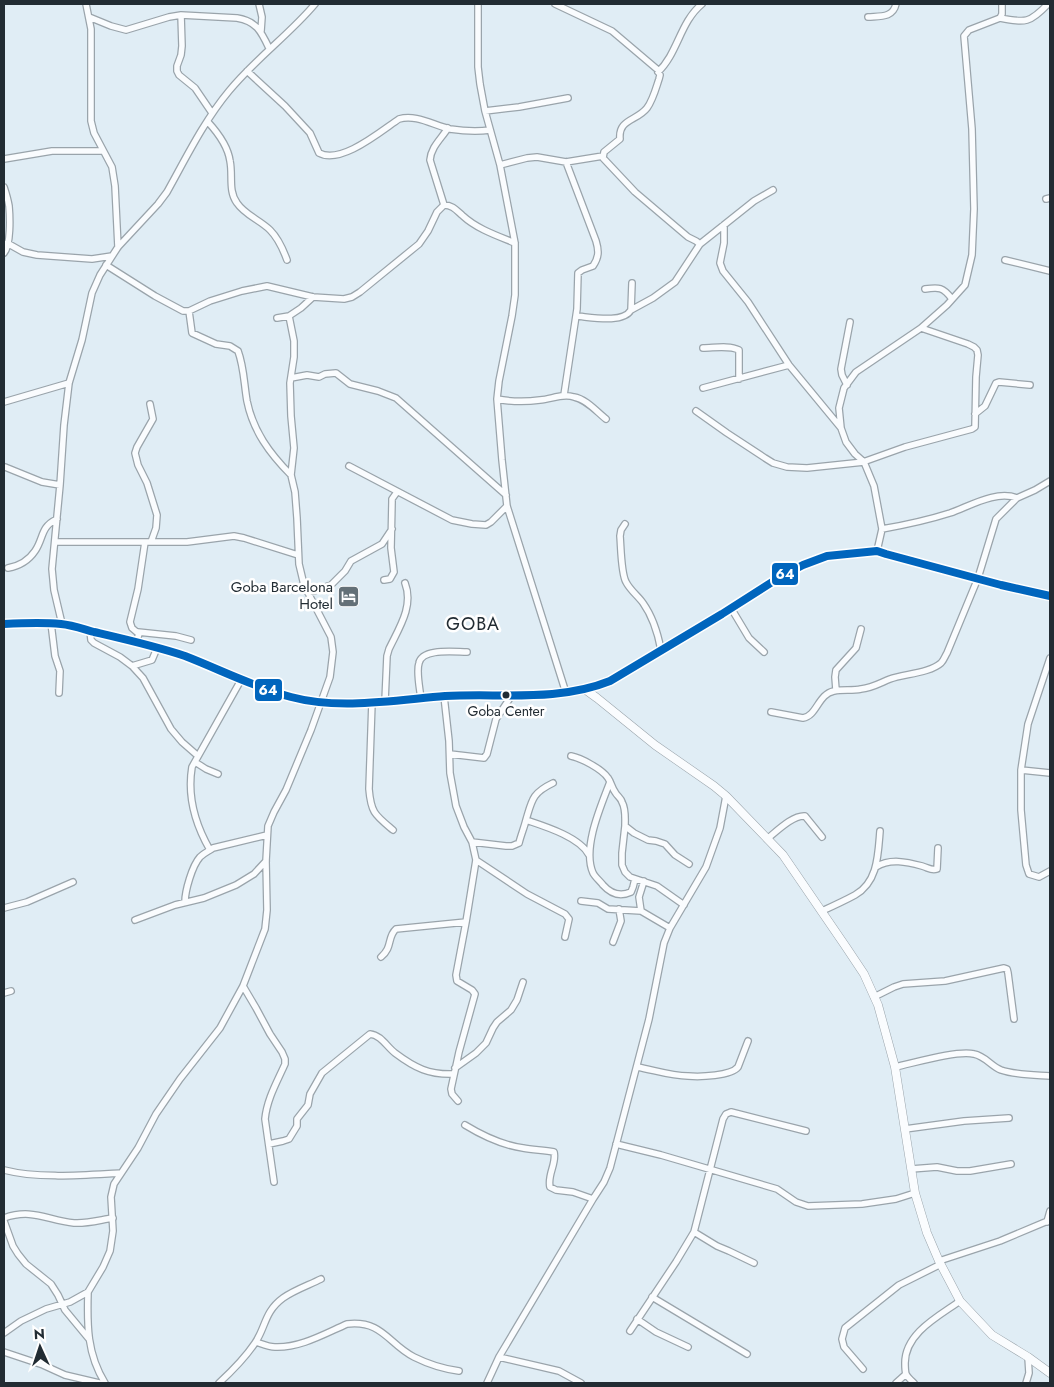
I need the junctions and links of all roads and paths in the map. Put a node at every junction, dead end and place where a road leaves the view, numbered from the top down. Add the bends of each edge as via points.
1 (86, 4) edge
2 (259, 4) edge
3 (315, 4) edge
4 (478, 4) edge
5 (554, 4) edge
6 (702, 4) edge
7 (896, 4) edge
8 (1002, 4) edge
9 (1048, 4) edge
10 (181, 15) junction
11 (868, 17) dead end
12 (89, 18) junction
13 (1000, 18) junction
14 (261, 31) junction
15 (269, 48) junction
16 (247, 71) junction
17 (658, 72) junction
18 (568, 98) dead end
19 (484, 111) junction
20 (212, 113) junction
21 (208, 122) junction
22 (448, 128) junction
23 (490, 130) junction
24 (104, 151) junction
25 (603, 156) junction
26 (4, 158) edge
27 (566, 162) junction
28 (500, 165) junction
29 (4, 187) edge
30 (772, 190) dead end
31 (444, 204) junction
32 (724, 225) junction
33 (7, 243) junction
34 (516, 243) junction
35 (700, 244) junction
36 (118, 247) junction
37 (4, 254) edge
38 (112, 256) junction
39 (287, 260) dead end
40 (1005, 260) dead end
41 (106, 265) junction
42 (1050, 271) edge
43 (632, 283) dead end
44 (925, 289) dead end
45 (313, 297) junction
46 (952, 299) junction
47 (631, 310) junction
48 (189, 312) junction
49 (290, 316) junction
50 (576, 316) junction
51 (276, 318) dead end
52 (850, 322) dead end
53 (922, 328) junction
54 (703, 348) dead end
55 (789, 365) junction
56 (291, 378) junction
57 (739, 379) junction
58 (69, 383) junction
59 (847, 384) junction
60 (1030, 385) dead end
61 (703, 388) dead end
62 (564, 395) junction
63 (497, 399) junction
64 (4, 402) edge
65 (150, 404) dead end
66 (696, 411) dead end
67 (974, 414) junction
68 (606, 419) dead end
69 (841, 428) junction
70 (864, 462) junction
71 (349, 466) dead end
72 (5, 467) dead end
73 (291, 475) junction
74 (1050, 481) edge
75 (60, 485) junction
76 (397, 492) junction
77 (506, 496) junction
78 (1017, 498) junction
79 (507, 506) junction
80 (57, 519) junction
81 (625, 524) dead end
82 (392, 529) junction
83 (882, 530) junction
84 (55, 542) junction
85 (148, 542) junction
86 (877, 550) junction
87 (298, 555) junction
88 (8, 568) dead end
89 (978, 578) junction
90 (384, 580) dead end
91 (405, 583) dead end
92 (308, 593) junction
93 (1050, 596) edge
94 (731, 608) junction
95 (51, 623) junction
96 (4, 624) edge
97 (62, 624) junction
98 (861, 630) dead end
99 (90, 631) junction
100 (138, 632) junction
101 (192, 640) dead end
102 (136, 642) junction
103 (157, 648) junction
104 (661, 650) junction
105 (466, 652) dead end
106 (764, 652) dead end
107 (1050, 658) edge
108 (132, 666) junction
109 (241, 680) junction
110 (586, 690) junction
111 (836, 690) junction
112 (59, 693) dead end
113 (566, 693) junction
114 (512, 695) junction
115 (444, 696) junction
116 (421, 699) junction
117 (385, 701) junction
118 (321, 702) junction
119 (372, 702) junction
120 (771, 712) dead end
121 (450, 754) junction
122 (571, 756) dead end
123 (196, 759) junction
124 (1021, 770) junction
125 (1050, 773) edge
126 (218, 774) dead end
127 (610, 782) junction
128 (552, 784) dead end
129 (726, 796) junction
130 (526, 820) junction
131 (625, 826) junction
132 (393, 830) dead end
133 (880, 831) dead end
134 (267, 835) junction
135 (822, 838) dead end
136 (767, 839) junction
137 (472, 842) junction
138 (938, 848) dead end
139 (210, 850) junction
140 (590, 857) junction
141 (476, 860) junction
142 (266, 861) junction
143 (689, 864) dead end
144 (876, 867) junction
145 (1050, 871) edge
146 (635, 879) junction
147 (644, 881) junction
148 (73, 882) dead end
149 (581, 901) dead end
150 (185, 902) junction
151 (684, 905) junction
152 (4, 908) edge
153 (619, 909) junction
154 (641, 911) junction
155 (822, 911) junction
156 (135, 920) dead end
157 (466, 922) junction
158 (670, 928) junction
159 (565, 937) dead end
160 (613, 942) dead end
161 (381, 957) dead end
162 (523, 982) dead end
163 (243, 986) junction
164 (12, 991) dead end
165 (4, 993) edge
166 (874, 997) junction
167 (1014, 1020) dead end
168 (748, 1040) dead end
169 (637, 1067) junction
170 (895, 1067) junction
171 (455, 1071) junction
172 (1050, 1076) edge
173 (458, 1100) dead end
174 (1009, 1118) dead end
175 (465, 1125) dead end
176 (905, 1129) junction
177 (806, 1131) dead end
178 (269, 1144) junction
179 (616, 1144) junction
180 (1011, 1164) dead end
181 (911, 1168) junction
182 (709, 1169) junction
183 (4, 1170) edge
184 (121, 1173) junction
185 (274, 1182) dead end
186 (915, 1193) junction
187 (593, 1199) junction
188 (1050, 1211) edge
189 (113, 1218) junction
190 (4, 1219) edge
191 (1049, 1221) edge
192 (694, 1232) junction
193 (754, 1263) dead end
194 (940, 1263) junction
195 (321, 1279) dead end
196 (88, 1292) junction
197 (652, 1297) junction
198 (960, 1301) junction
199 (62, 1304) junction
200 (637, 1320) junction
201 (630, 1331) dead end
202 (4, 1333) edge
203 (89, 1338) junction
204 (256, 1342) junction
205 (688, 1347) dead end
206 (4, 1352) edge
207 (747, 1354) dead end
208 (499, 1357) junction
209 (1028, 1357) junction
210 (864, 1369) dead end
211 (459, 1371) dead end
212 (1050, 1373) edge
213 (906, 1374) junction
214 (99, 1383) edge
215 (105, 1383) edge
216 (219, 1383) edge
217 (487, 1383) edge
218 (581, 1383) edge
219 (896, 1383) edge
220 (914, 1383) edge
221 (1026, 1383) edge

1 - 12 street
2 - 14 street
3 - 15 street via 296,26
4 - 19 street via 478,67
5 - 17 street via 612,31 654,65
6 - 17 street via 692,13
7 - 11 street via 888,15
8 - 13 street
9 - 13 street via 1027,21
10 - 12 street via 126,30
10 - 14 street via 245,20
10 - 20 street via 182,46 177,72 195,88
12 - 24 street via 91,122
13 - 46 street via 969,30 964,36 972,129 972,255 965,285
14 - 15 street
15 - 16 street
16 - 20 street
16 - 22 street via 310,133 321,155 333,156 350,150 405,117
17 - 25 street via 659,79 648,107 621,127 620,139
18 - 19 street
19 - 23 street
20 - 21 street
21 - 36 street via 167,192
21 - 39 street via 227,149 233,196 237,204 268,228
22 - 23 street via 479,132
22 - 31 street via 433,149 430,160
23 - 28 street
24 - 26 street via 52,151
24 - 36 street via 112,167 115,186
25 - 27 street
25 - 35 street via 635,192
27 - 28 street via 526,158
27 - 50 street via 599,250 593,266 578,273
28 - 34 street
29 - 33 street via 9,205
30 - 32 street
31 - 34 street via 480,227
31 - 45 street via 419,244 360,292 344,299
32 - 35 street
32 - 55 street via 721,268
33 - 37 street
33 - 38 street via 23,252 37,254 92,259
34 - 63 street via 515,295
35 - 47 street via 675,282
36 - 38 street
38 - 41 street
40 - 42 street
41 - 48 street via 155,296
41 - 58 street via 92,293
43 - 47 street
44 - 46 street via 941,288
45 - 48 street via 267,286 210,301
45 - 49 street
46 - 53 street
47 - 50 street via 630,314 619,318
48 - 73 street via 192,333 238,351 250,415 264,443
49 - 51 street
49 - 56 street via 294,341
50 - 62 street
52 - 59 street via 841,369
53 - 59 street via 856,372
53 - 67 street via 977,350
54 - 57 street via 739,350
55 - 57 street
55 - 69 street
56 - 73 street via 294,448
56 - 77 street via 336,373 350,384 396,398
57 - 61 street
58 - 64 street
58 - 75 street
59 - 69 street via 839,408
60 - 67 street via 996,383 985,406
62 - 63 street via 524,402
62 - 68 street via 582,400
63 - 77 street
65 - 85 street via 153,419 136,454 157,515 156,528
66 - 70 street via 773,463 807,468
67 - 70 street via 972,429
69 - 70 street via 846,442
70 - 83 street via 874,486
71 - 76 street
72 - 75 street via 42,482
73 - 87 street via 295,492
74 - 78 street
75 - 80 street
76 - 79 street via 452,520 472,524 486,525
76 - 82 street via 392,499
77 - 79 street
78 - 83 street via 988,499 950,513
78 - 89 street via 996,520
79 - 113 street
80 - 84 street
80 - 88 street via 45,528 35,552 23,563
81 - 104 street via 620,536 624,577 644,603
82 - 90 street via 394,572 390,579
82 - 92 street via 382,544 354,559 336,581
83 - 86 street
84 - 85 street
84 - 97 street via 52,569
85 - 87 street via 187,542 234,536
85 - 100 street via 130,622
86 - 89 street
86 - 94 street via 827,556 803,565
87 - 92 street via 300,574
89 - 93 street
89 - 111 street via 941,662 873,687
91 - 117 street via 408,608 387,656
92 - 118 street via 333,645 330,677
94 - 104 street
94 - 106 street via 749,638
95 - 96 street
95 - 97 street
95 - 112 street via 60,671
97 - 99 street
98 - 111 street via 856,648 836,670
99 - 102 street
99 - 108 street via 94,643
100 - 101 street
100 - 102 street
102 - 103 street
103 - 108 street via 152,660
103 - 109 street
104 - 110 street via 610,681
105 - 116 street via 428,653 420,658
107 - 124 street via 1028,724
108 - 123 street via 143,678 171,729
109 - 118 street via 293,698
109 - 123 street
110 - 113 street
110 - 129 street
111 - 120 street via 819,701 808,717
113 - 114 street
114 - 115 street
114 - 121 street via 496,719 484,758
115 - 116 street
115 - 121 street
116 - 117 street
117 - 119 street
118 - 119 street
118 - 134 street
119 - 132 street via 370,800 374,813
121 - 137 street via 456,806
122 - 127 street via 594,766
123 - 126 street via 206,769
123 - 139 street via 190,773 192,808
124 - 125 street
124 - 145 street via 1026,864 1029,874 1039,876
127 - 131 street via 622,802
127 - 140 street via 592,834
128 - 130 street via 534,797
129 - 136 street
129 - 151 street via 720,828 706,867
130 - 137 street via 516,845
130 - 140 street via 571,839
131 - 143 street via 648,840 665,844
131 - 146 street via 622,865 624,872
133 - 144 street
134 - 139 street
134 - 142 street
135 - 136 street via 803,815 795,817
136 - 155 street via 784,855
137 - 141 street
138 - 144 street via 938,868 935,870 894,861
139 - 150 street via 199,858 187,886
140 - 146 street via 593,873 614,894 631,892
141 - 157 street
141 - 159 street via 527,894 565,914 569,919
142 - 150 street via 254,874 236,885
142 - 163 street via 265,929
144 - 155 street via 871,879 855,895
146 - 147 street
147 - 151 street
147 - 154 street via 639,897
148 - 152 street
149 - 153 street
150 - 156 street
151 - 158 street
153 - 154 street
153 - 160 street via 621,920
154 - 158 street
155 - 166 street via 864,974
157 - 161 street via 396,929 387,952
157 - 171 street via 456,975 457,981 475,994
158 - 169 street via 660,955
162 - 171 street via 511,1010 493,1028 486,1043
163 - 178 street via 285,1059 266,1110
163 - 184 street via 220,1028 180,1078
164 - 165 street
166 - 167 street via 903,984 945,981 1004,968 1008,973
166 - 170 street
168 - 169 street via 738,1068 725,1074 688,1076
169 - 179 street
170 - 172 street via 968,1053 1001,1070
170 - 176 street
171 - 173 street via 451,1089
171 - 178 street via 426,1071 370,1034 322,1072 289,1139
174 - 176 street
175 - 187 street via 500,1143 554,1152 548,1182 550,1187
176 - 181 street
177 - 182 street via 728,1112 723,1119
178 - 185 street
179 - 182 street
179 - 187 street via 610,1168
180 - 181 street via 970,1171 937,1166
181 - 186 street
182 - 186 street via 777,1189 808,1206 862,1204
182 - 192 street
183 - 184 street via 21,1174
184 - 189 street via 111,1197
186 - 194 street
187 - 208 street
188 - 191 street
189 - 190 street via 77,1223 15,1214
189 - 196 street via 110,1251
190 - 199 street via 18,1254 51,1284
191 - 194 street
192 - 193 street
192 - 197 street
194 - 198 street
194 - 210 street via 899,1285 845,1328 844,1347
195 - 204 street via 282,1299 271,1310
196 - 199 street
196 - 203 street
197 - 200 street
197 - 207 street
198 - 209 street via 992,1335
198 - 213 street via 915,1336 905,1357
199 - 202 street via 46,1309
199 - 203 street
200 - 201 street
200 - 205 street
203 - 215 street via 96,1368
204 - 211 street via 273,1347 292,1345 354,1323 376,1328 414,1357
204 - 216 street
206 - 214 street via 65,1375
208 - 217 street
208 - 218 street via 559,1371
209 - 212 street
209 - 221 street
213 - 219 street
213 - 220 street

